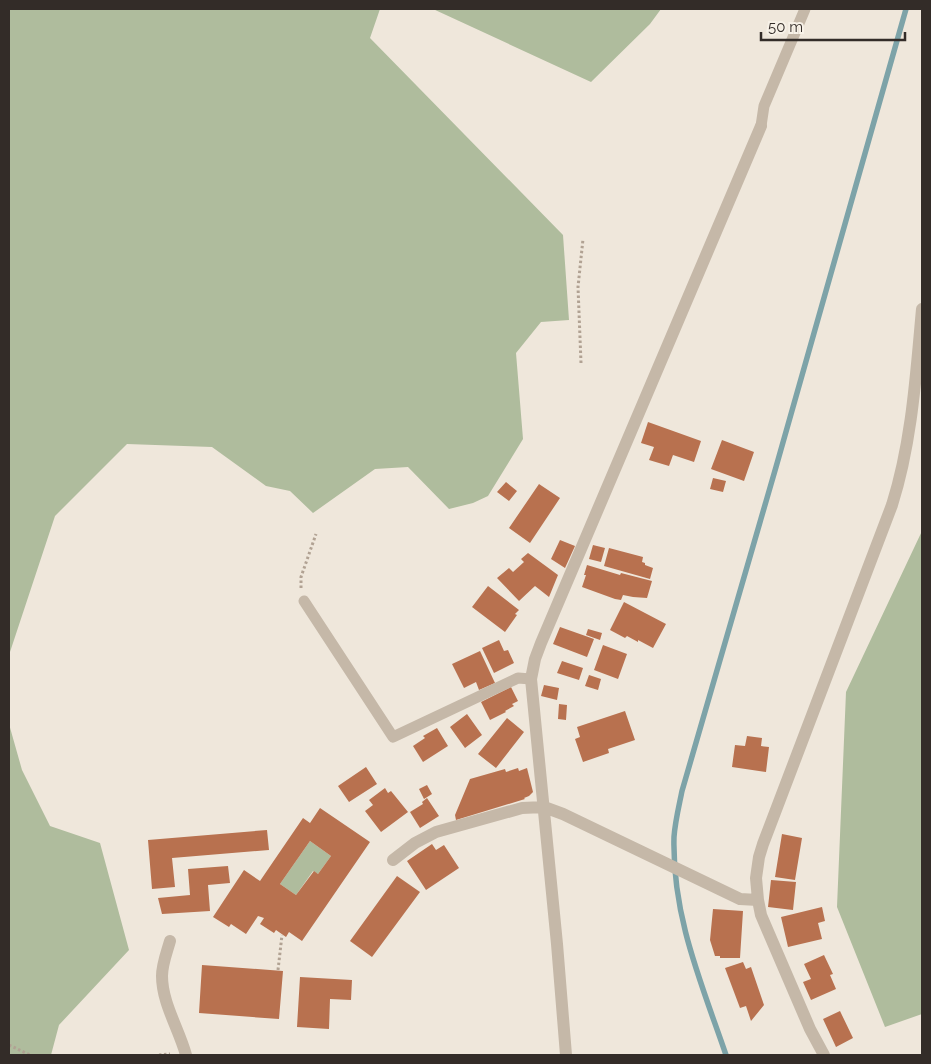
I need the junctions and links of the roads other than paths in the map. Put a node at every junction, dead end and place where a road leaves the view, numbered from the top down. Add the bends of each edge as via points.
1 (805, 9) edge
2 (761, 126) joint
3 (922, 309) edge
4 (304, 601) road end
5 (531, 679) junction
6 (544, 807) junction
7 (393, 860) dead end
8 (758, 900) junction
9 (170, 941) dead end
10 (186, 1055) edge
11 (566, 1055) edge
12 (824, 1055) edge

1 - 2 lane via 764,106
2 - 5 street via 541,643
3 - 8 street via 913,402 898,486 763,844 757,870
4 - 5 lane via 393,737 518,678
5 - 6 street
6 - 7 street via 522,808 436,832
6 - 8 street via 740,899
6 - 11 street
8 - 12 street via 768,931
9 - 10 street via 163,965 163,988

